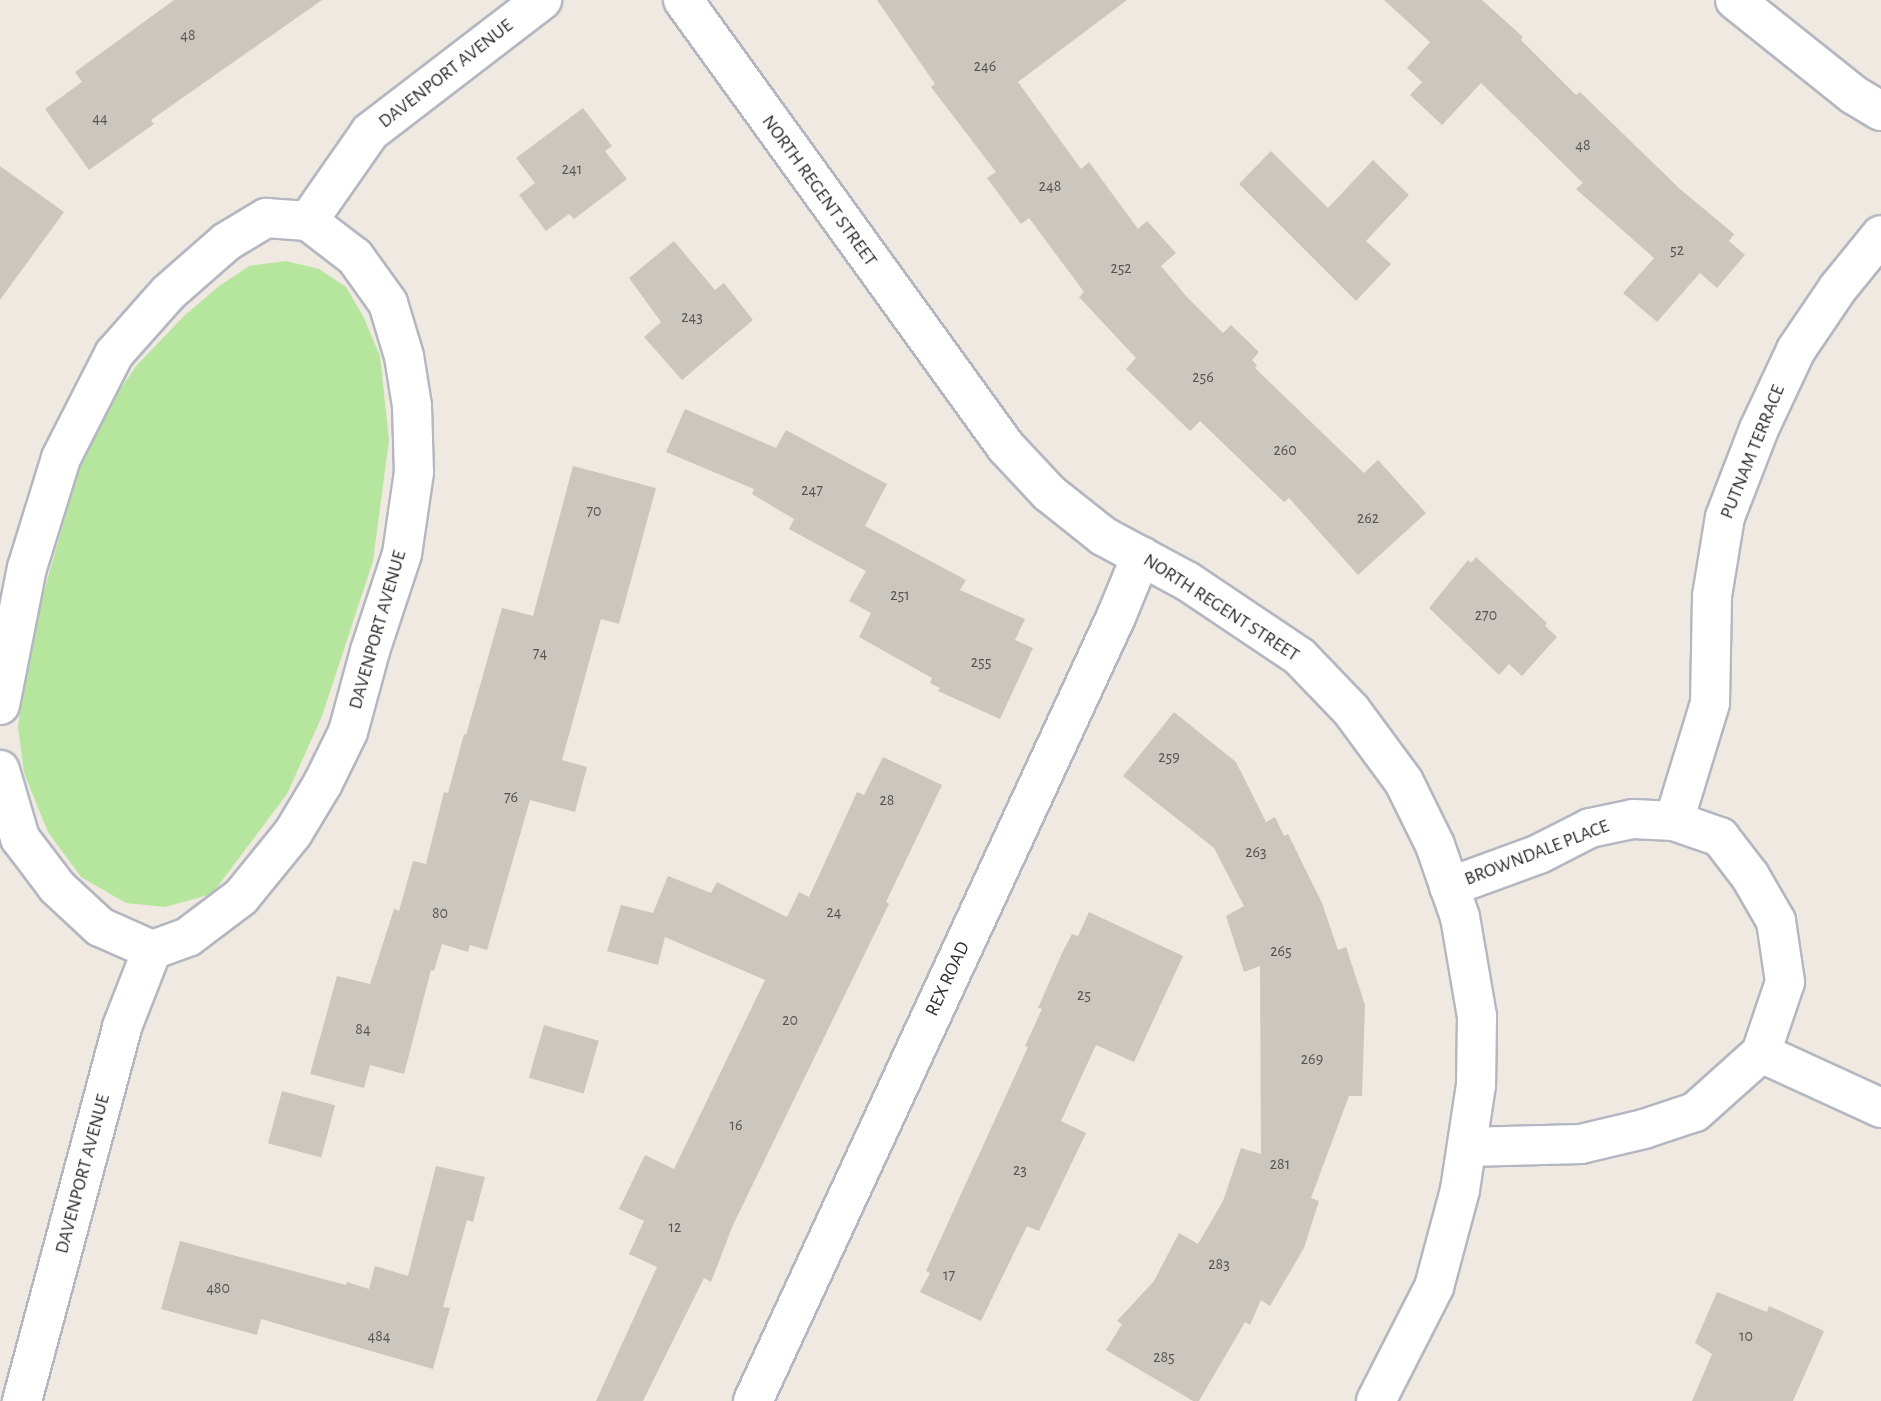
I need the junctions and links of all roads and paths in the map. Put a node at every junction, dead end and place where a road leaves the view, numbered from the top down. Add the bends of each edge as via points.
1 (542, 0) edge
2 (683, 0) edge
3 (1735, 0) edge
4 (1881, 111) edge
5 (308, 221) junction
6 (1881, 235) edge
7 (1141, 556) junction
8 (0, 705) edge
9 (0, 770) edge
10 (1674, 821) junction
11 (1449, 887) junction
12 (152, 950) junction
13 (1760, 1053) junction
14 (1881, 1108) edge
15 (1467, 1147) junction
16 (22, 1401) edge
17 (753, 1401) edge
18 (1376, 1401) edge

1 - 5 street, DAVENPORT AVENUE via 370,132
2 - 7 street, NORTH REGENT STREET via 1006,447 1049,494 1103,536
3 - 4 street via 1854,95
5 - 8 street via 266,218 226,242 168,293 114,354 61,458 27,568
5 - 12 street, DAVENPORT AVENUE via 355,257 388,303 404,356 412,406 414,472 402,554 348,732 293,833 241,897 188,937
6 - 10 street, PUTNAM TERRACE via 1796,350 1725,517 1712,596 1710,704
7 - 11 street, NORTH REGENT STREET via 1187,581 1300,657 1351,710 1404,782 1435,845
7 - 17 street, REX ROAD
9 - 12 street via 20,838 57,887 100,927
10 - 11 street, BROWNDALE PLACE via 1633,819 1590,828 1539,855
10 - 13 street, BROWNDALE PLACE via 1720,837 1776,921 1785,982
11 - 15 street, NORTH REGENT STREET via 1460,917 1477,1016 1476,1085
12 - 16 street, DAVENPORT AVENUE via 122,1027
13 - 14 street
13 - 15 street, BROWNDALE PLACE via 1695,1112 1644,1129 1581,1144
15 - 18 street, NORTH REGENT STREET via 1434,1287

